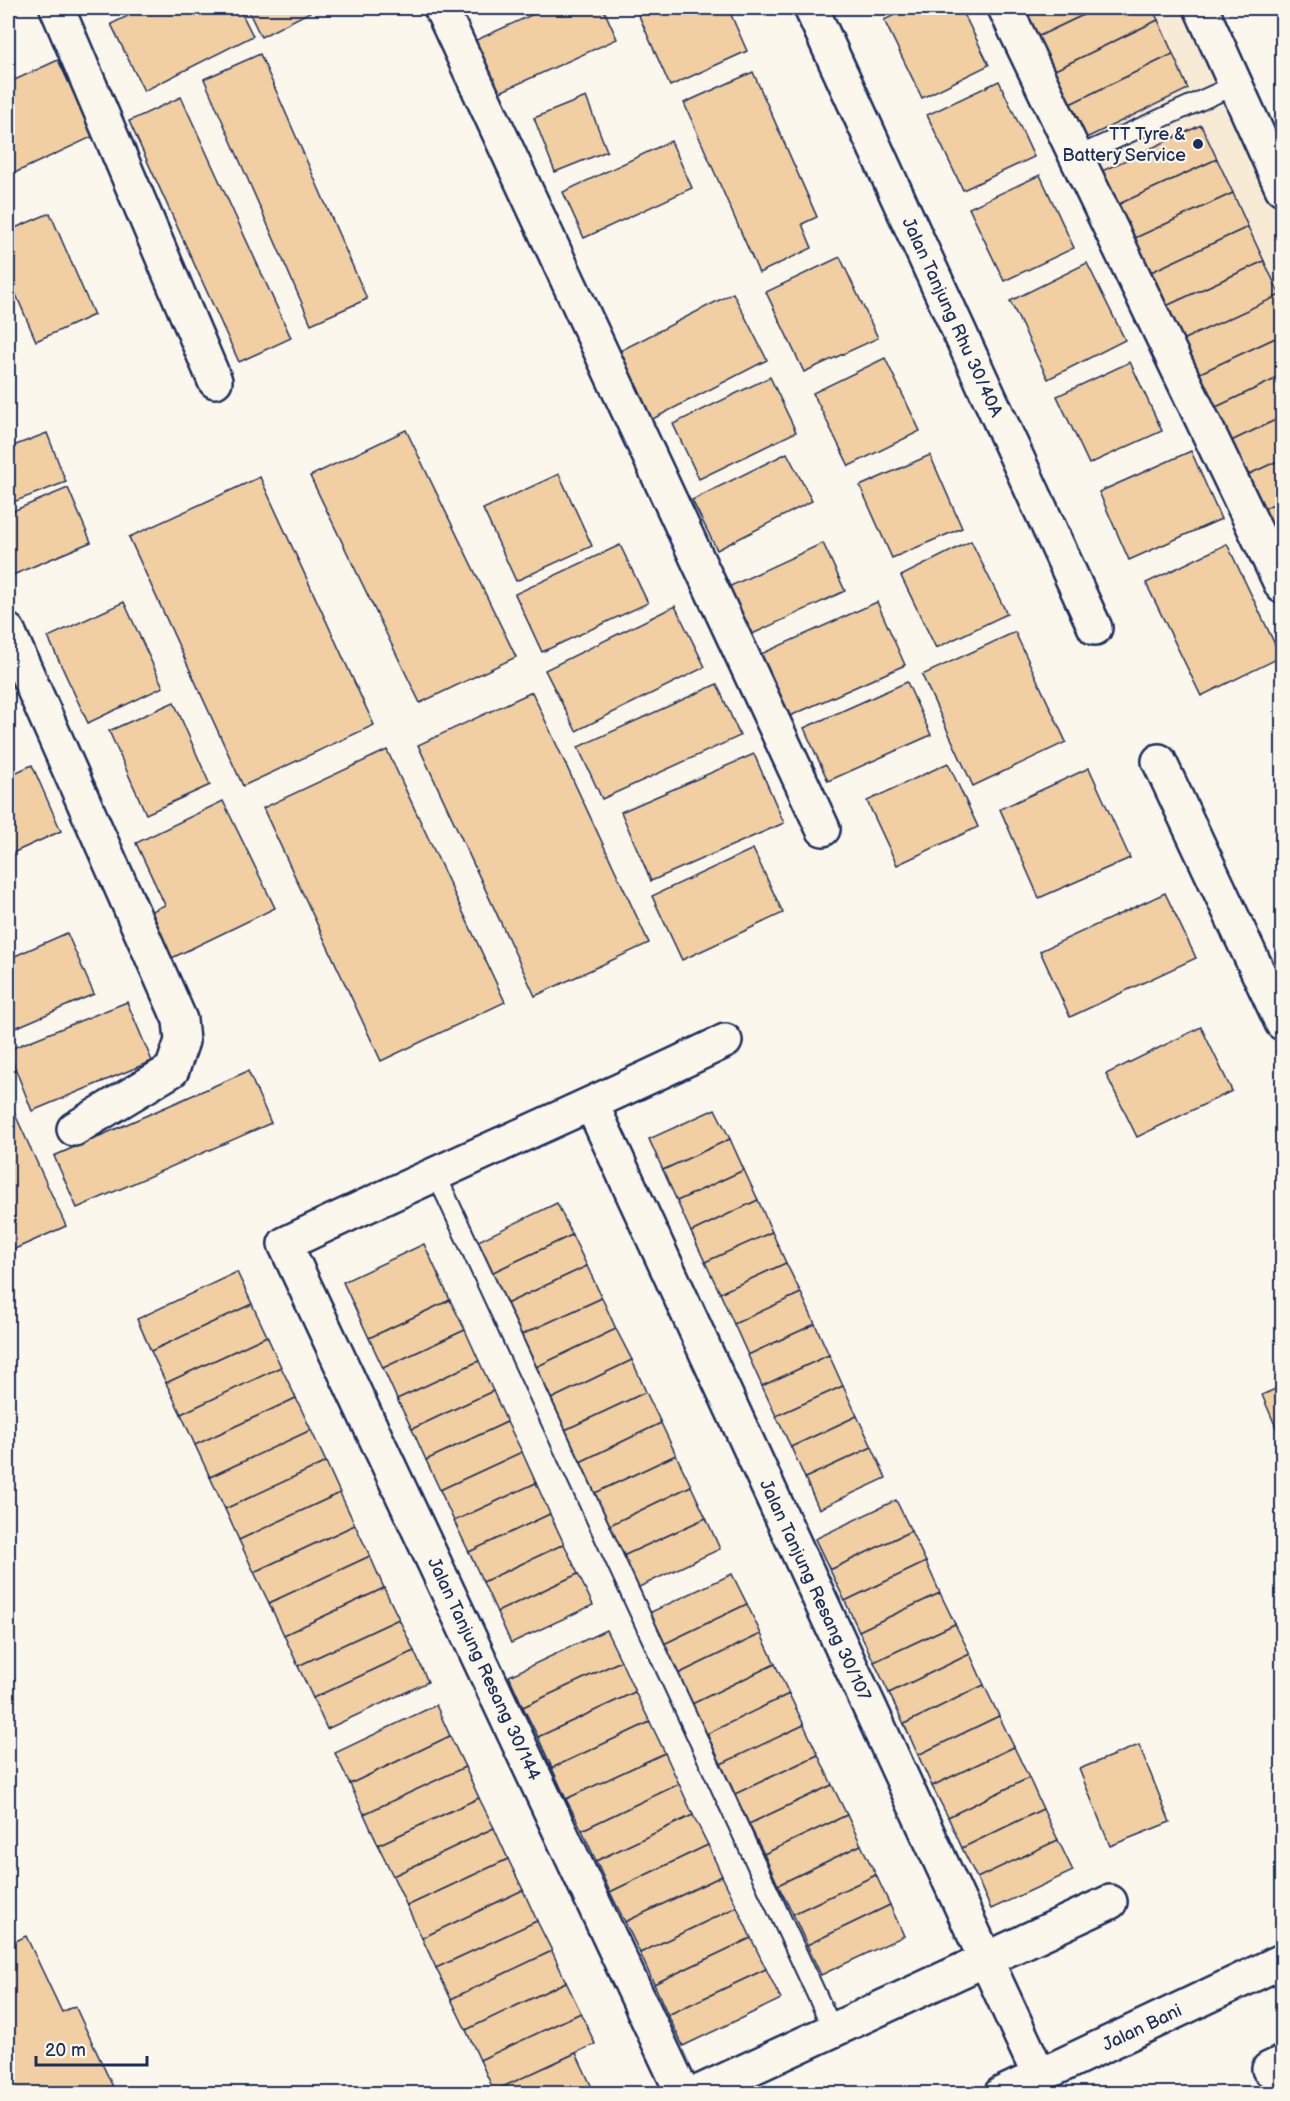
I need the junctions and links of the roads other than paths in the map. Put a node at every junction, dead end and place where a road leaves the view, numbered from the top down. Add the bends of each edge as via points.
1 (57, 8) edge
2 (441, 8) edge
3 (811, 8) edge
4 (1005, 8) edge
5 (1201, 8) edge
6 (1235, 85) junction
7 (1078, 156) junction
8 (1282, 188) edge
9 (215, 381) dead end
10 (1282, 586) edge
11 (1095, 628) dead end
12 (8, 631) edge
13 (1159, 761) dead end
14 (823, 829) dead end
15 (1282, 1023) edge
16 (725, 1041) dead end
17 (592, 1105) junction
18 (74, 1130) dead end
19 (435, 1172) junction
20 (1110, 1902) dead end
21 (986, 1959) junction
22 (1282, 1961) edge
23 (833, 2030) junction
24 (1039, 2075) junction
25 (683, 2094) edge
26 (695, 2094) edge
27 (1001, 2094) edge

1 - 9 street
2 - 14 street
3 - 11 street, Jalan Tanjung Rhu 30/40A
4 - 7 street
5 - 6 street
6 - 7 lane
6 - 8 street
7 - 10 street
12 - 18 street via 180,1020 182,1041 172,1070
13 - 15 street
16 - 17 street
17 - 19 street
17 - 21 street, Jalan Tanjung Resang 30/107
19 - 23 lane
19 - 25 street, Jalan Tanjung Resang 30/144 via 285,1244
20 - 21 street
21 - 23 street
21 - 24 street, Jalan Tanjung Resang 30/107
22 - 24 street, Jalan Bani
23 - 26 street
24 - 27 street, Jalan Bani

